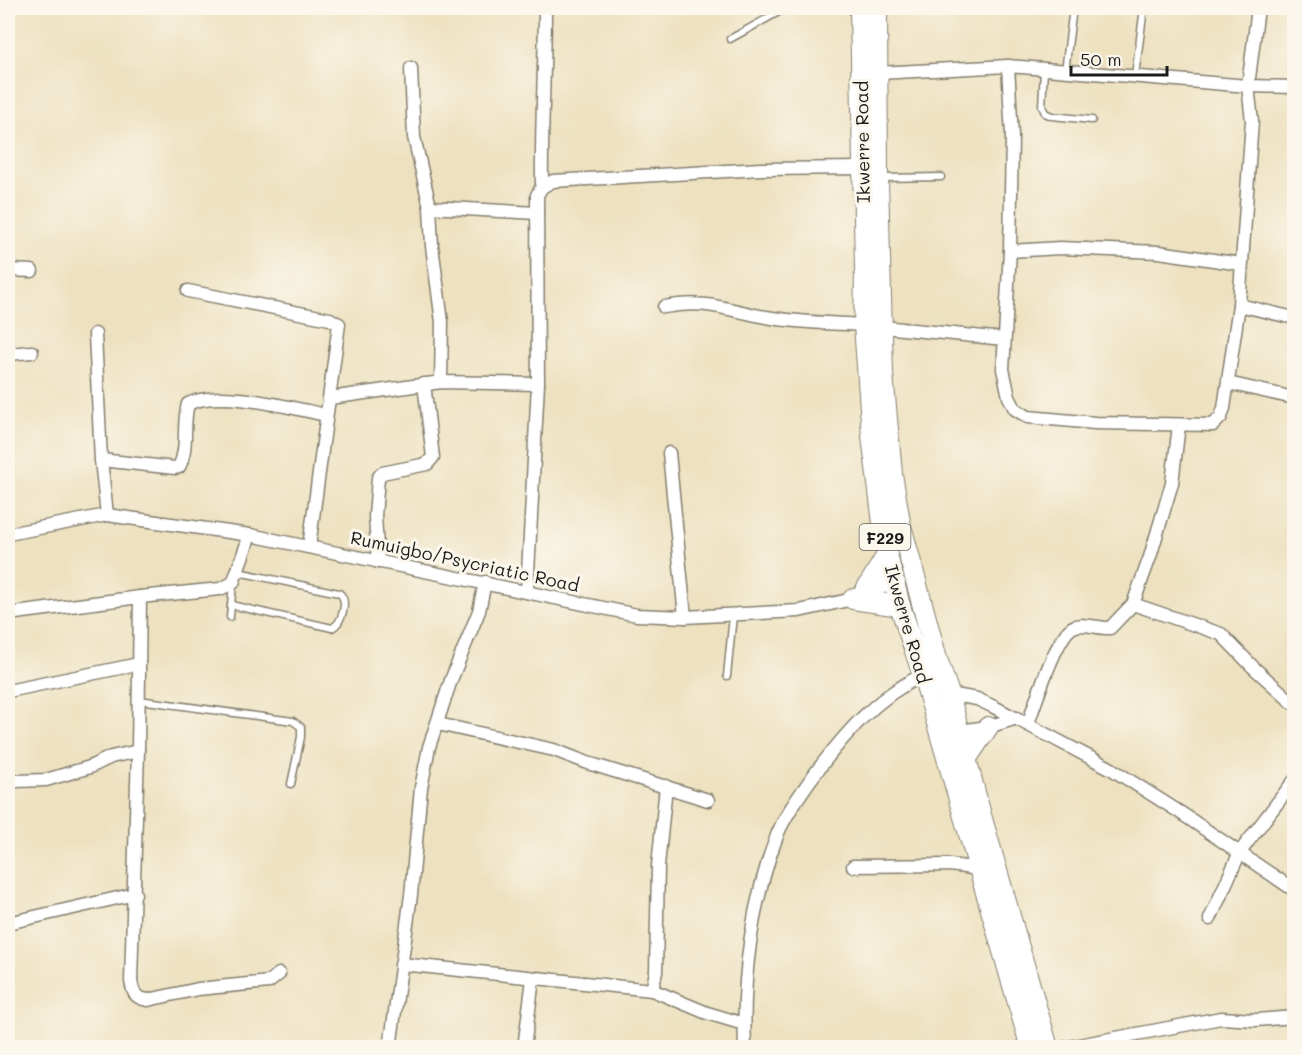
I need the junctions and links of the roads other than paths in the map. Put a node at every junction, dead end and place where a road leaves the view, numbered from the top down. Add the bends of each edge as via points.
1 (544, 8) edge
2 (786, 8) edge
3 (860, 8) edge
4 (877, 8) edge
5 (1073, 8) edge
6 (1144, 8) edge
7 (1258, 8) edge
8 (730, 39) dead end
9 (1008, 66) junction
10 (411, 68) dead end
11 (1044, 69) junction
12 (1065, 71) junction
13 (878, 73) junction
14 (1135, 76) junction
15 (1248, 86) junction
16 (1294, 87) edge
17 (1092, 120) dead end
18 (871, 173) junction
19 (941, 177) dead end
20 (542, 188) junction
21 (430, 207) junction
22 (537, 213) junction
23 (1010, 251) junction
24 (1241, 264) junction
25 (8, 270) edge
26 (32, 271) dead end
27 (188, 291) dead end
28 (1239, 305) junction
29 (664, 307) dead end
30 (1294, 318) edge
31 (874, 326) junction
32 (95, 334) dead end
33 (1004, 339) junction
34 (32, 352) dead end
35 (8, 354) edge
36 (441, 382) junction
37 (1228, 383) junction
38 (423, 384) junction
39 (537, 384) junction
40 (330, 398) junction
41 (1294, 398) edge
42 (326, 415) junction
43 (1179, 425) junction
44 (669, 453) dead end
45 (101, 460) junction
46 (107, 514) junction
47 (8, 534) edge
48 (250, 535) junction
49 (309, 547) junction
50 (887, 555) junction
51 (378, 562) junction
52 (235, 578) junction
53 (905, 581) junction
54 (485, 582) junction
55 (527, 592) junction
56 (859, 596) junction
57 (140, 597) junction
58 (1132, 604) junction
59 (231, 605) junction
60 (900, 606) junction
61 (8, 614) edge
62 (733, 614) junction
63 (230, 617) dead end
64 (685, 617) junction
65 (139, 664) junction
66 (923, 675) junction
67 (727, 676) dead end
68 (8, 692) edge
69 (949, 694) junction
70 (139, 700) junction
71 (1294, 704) edge
72 (1022, 721) junction
73 (438, 724) junction
74 (988, 727) junction
75 (959, 732) junction
76 (138, 751) junction
77 (966, 758) junction
78 (1294, 781) edge
79 (8, 783) edge
80 (291, 784) dead end
81 (666, 786) junction
82 (708, 800) dead end
83 (1240, 852) junction
84 (853, 866) dead end
85 (979, 868) junction
86 (1294, 890) edge
87 (135, 894) junction
88 (1210, 919) dead end
89 (8, 923) edge
90 (401, 964) junction
91 (279, 974) dead end
92 (533, 979) junction
93 (652, 990) junction
94 (1294, 1017) edge
95 (744, 1024) junction
96 (390, 1047) edge
97 (524, 1047) edge
98 (745, 1047) edge
99 (1031, 1047) edge
100 (1048, 1047) edge
101 (1063, 1047) edge

1 - 20 street
2 - 8 lane
3 - 18 main road, Ikwerre Road / F229
4 - 13 main road, Ikwerre Road / F229
5 - 12 lane
6 - 14 lane
7 - 15 street
9 - 11 street
9 - 13 street
9 - 23 street via 1012,136
10 - 21 street via 414,137
11 - 12 street
11 - 17 lane via 1045,113
12 - 14 street
13 - 18 main road, Ikwerre Road / F229
14 - 15 street
15 - 16 street
15 - 24 street via 1252,121
18 - 19 lane
18 - 20 street via 761,170 668,174 553,182
18 - 31 main road, Ikwerre Road / F229
20 - 22 street via 537,195
21 - 22 street
21 - 36 street via 442,322
22 - 39 street
23 - 24 street via 1060,248 1159,252
23 - 33 street
24 - 28 street
25 - 26 street
27 - 40 street via 339,324
28 - 30 street
28 - 37 street
29 - 31 street via 710,304 780,319
31 - 33 street
31 - 50 main road, Ikwerre Road / F229 via 872,436
31 - 53 main road, Ikwerre Road / F229 via 883,374
32 - 45 street
33 - 43 street via 1003,369 1009,397 1015,409 1028,417
34 - 35 street
36 - 38 street
36 - 39 street
37 - 41 street
37 - 43 street via 1221,417 1213,424
38 - 40 street
38 - 51 street via 433,457 427,464 382,473 378,478
39 - 55 street
40 - 42 street
42 - 45 street via 248,400 202,399 188,404 179,466
42 - 49 street
43 - 58 street via 1172,483
44 - 64 street
45 - 46 street
46 - 47 street, Rumuigbo/Psycriatic Road
46 - 48 street, Rumuigbo/Psycriatic Road
48 - 49 street, Rumuigbo/Psycriatic Road
48 - 52 street
49 - 51 street, Rumuigbo/Psycriatic Road
50 - 53 main road, Ikwerre Road / F229
50 - 56 main road
51 - 54 street, Rumuigbo/Psycriatic Road
52 - 57 street via 220,589
52 - 59 lane
52 - 59 lane via 339,593 345,600 339,622 332,628
53 - 56 street, Rumuigbo/Psycriatic Road
53 - 60 main road, Ikwerre Road / F229
53 - 69 main road, Ikwerre Road / F229
54 - 55 street, Rumuigbo/Psycriatic Road
54 - 73 street via 479,610
55 - 64 street, Rumuigbo/Psycriatic Road via 637,615
56 - 60 main road
56 - 62 street, Rumuigbo/Psycriatic Road via 799,611
57 - 61 street
57 - 65 street
58 - 71 street via 1221,634
58 - 72 street via 1110,628 1074,626 1069,631
59 - 63 lane
60 - 66 main road, Ikwerre Road / F229
62 - 64 street, Rumuigbo/Psycriatic Road
62 - 67 lane
65 - 68 street
65 - 70 street
66 - 85 main road, Ikwerre Road / F229
66 - 95 street via 902,684 843,736 778,832 750,942
69 - 72 street via 976,699
69 - 75 main road, Ikwerre Road / F229
70 - 76 street
70 - 80 lane via 293,721 301,728 302,737
72 - 74 street
72 - 83 street via 1110,768
73 - 81 street via 554,750
73 - 90 street via 421,788
74 - 75 street
74 - 77 main road
75 - 77 main road, Ikwerre Road / F229
76 - 79 street via 46,780
76 - 87 street
77 - 100 main road, Ikwerre Road / F229
78 - 83 street
81 - 82 street
81 - 93 street
83 - 86 street
83 - 88 street
84 - 85 street
85 - 99 main road, Ikwerre Road / F229
87 - 89 street
87 - 91 street via 131,981 140,999 269,982
90 - 92 street
90 - 96 street
92 - 93 street
92 - 97 street
93 - 95 street
94 - 101 street via 1221,1018
95 - 98 street

